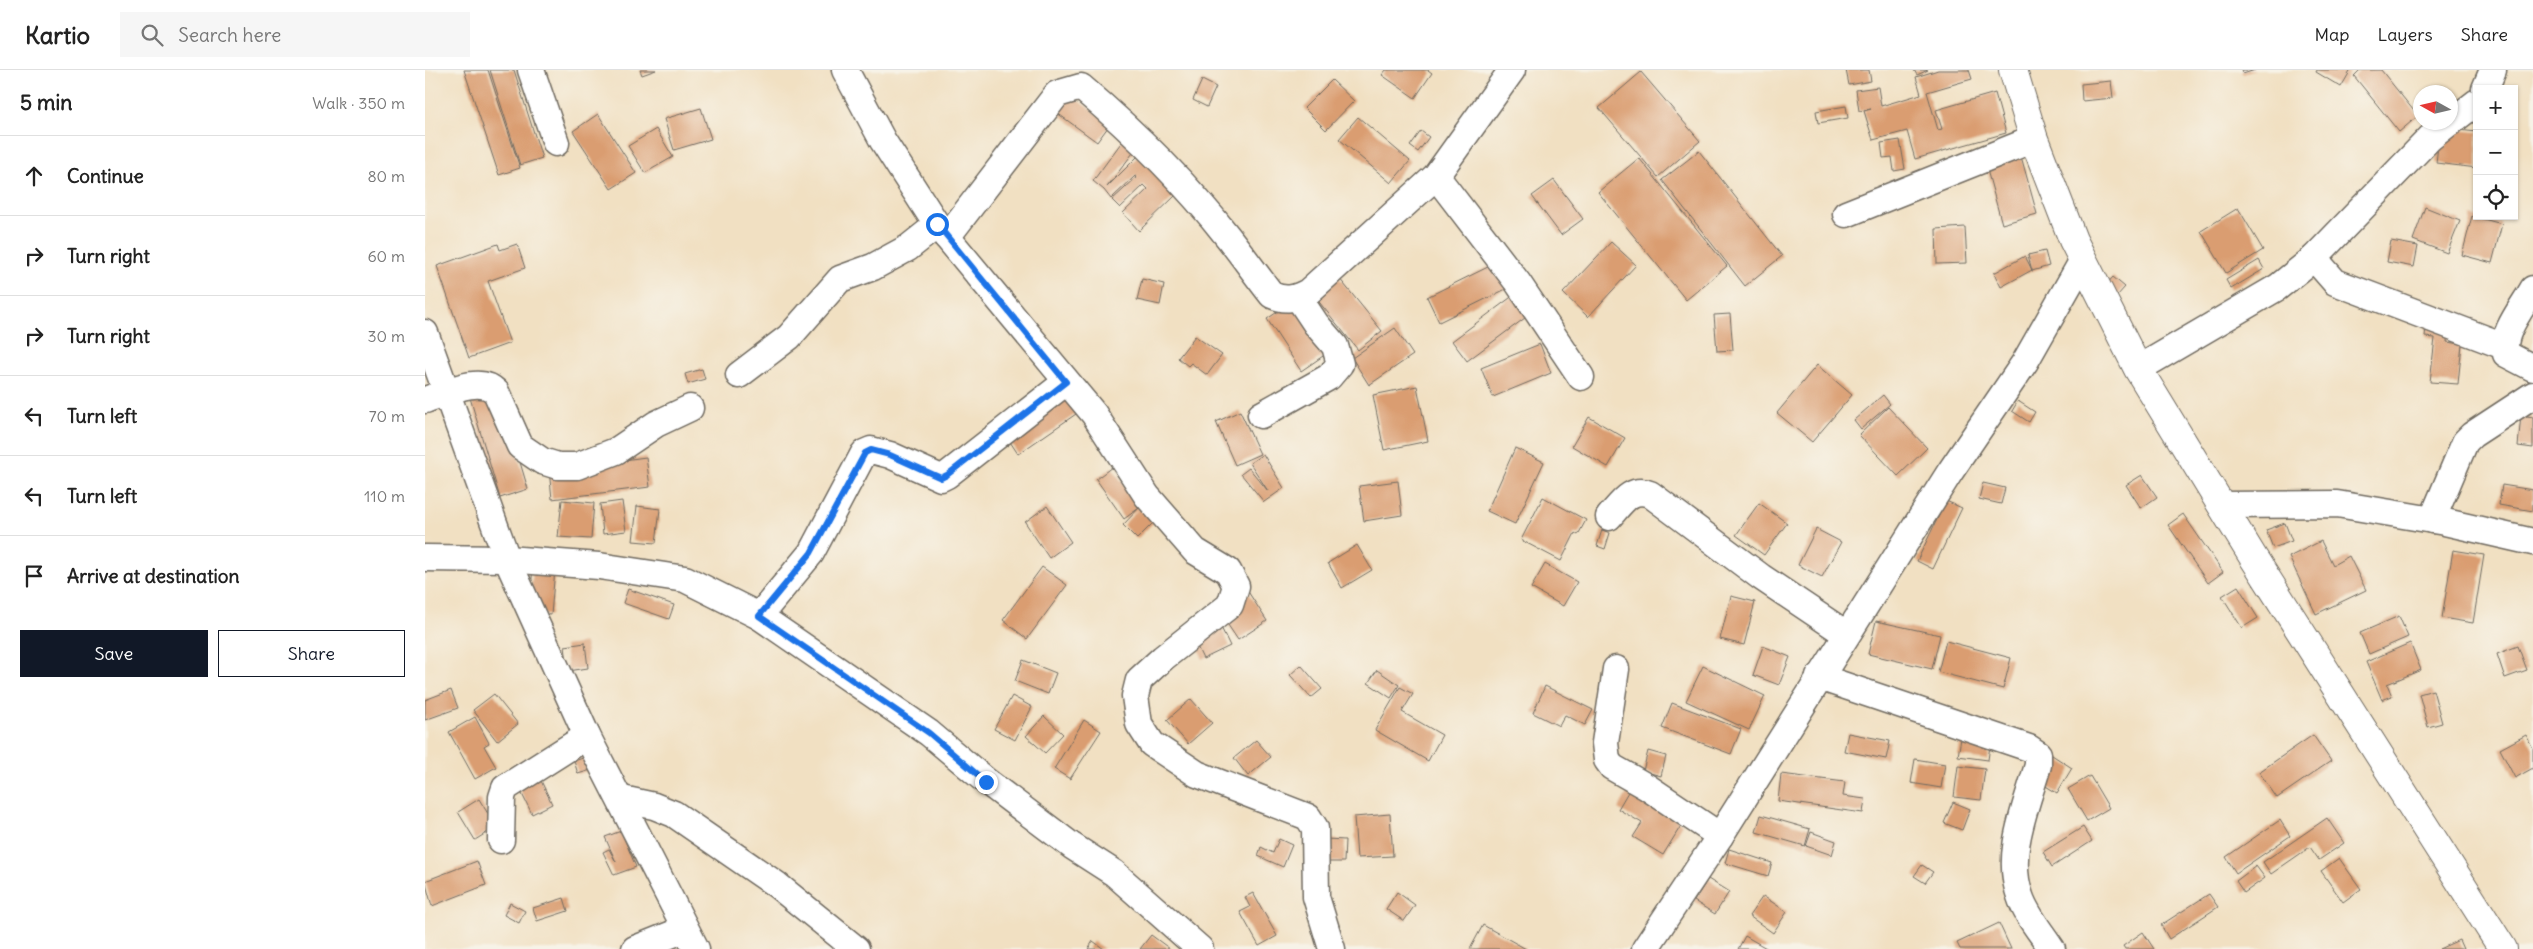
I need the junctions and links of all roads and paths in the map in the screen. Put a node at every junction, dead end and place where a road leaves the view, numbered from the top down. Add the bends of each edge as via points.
1 (531, 70) edge
2 (845, 70) edge
3 (1512, 70) edge
4 (2013, 70) edge
5 (2493, 70) edge
6 (2487, 85) edge
7 (2473, 105) edge
8 (2458, 116) edge
9 (2440, 130) edge
10 (2034, 139) junction
11 (556, 143) dead end
12 (1436, 176) junction
13 (1846, 214) dead end
14 (942, 231) junction
15 (2314, 258) junction
16 (2083, 260) junction
17 (2533, 290) edge
18 (1299, 297) junction
19 (425, 333) edge
20 (2504, 346) junction
21 (2533, 368) edge
22 (2138, 369) junction
23 (739, 375) dead end
24 (1581, 378) dead end
25 (1066, 382) junction
26 (2533, 395) edge
27 (435, 397) edge
28 (690, 408) dead end
29 (1261, 415) dead end
30 (2223, 505) junction
31 (1609, 517) dead end
32 (2432, 520) junction
33 (2533, 542) edge
34 (425, 558) edge
35 (507, 559) junction
36 (759, 616) junction
37 (1846, 634) junction
38 (1616, 670) dead end
39 (1819, 677) junction
40 (587, 736) junction
41 (622, 799) junction
42 (1720, 836) junction
43 (501, 840) dead end
44 (691, 939) edge
45 (635, 949) edge
46 (856, 949) edge
47 (1199, 949) edge
48 (1332, 949) edge
49 (1645, 949) edge
50 (2052, 949) edge
51 (2503, 949) edge

1 - 11 street
2 - 14 street via 883,141
3 - 12 street
4 - 10 main road
5 - 6 street
7 - 8 street
9 - 15 street
10 - 13 street
10 - 16 main road
12 - 18 street
12 - 24 street via 1517,283
14 - 18 street via 1057,94 1081,87 1119,119 1181,184 1228,236 1272,295 1280,299
14 - 23 street via 873,267 840,279 789,337
14 - 25 street
15 - 20 street via 2335,282
15 - 22 street via 2278,287
16 - 22 main road
16 - 37 street via 2025,362 1949,472
17 - 20 street
18 - 29 street via 1335,346 1340,364 1329,377
19 - 27 street
20 - 21 street via 2506,354
22 - 30 main road
25 - 36 street via 941,478 890,455 871,450 865,453 811,553
25 - 48 street via 1094,414 1147,496 1195,551 1228,571 1236,586 1230,605 1139,680 1135,705 1144,736 1197,774 1309,817 1315,828 1316,898
26 - 32 street via 2465,442
27 - 28 street via 480,384 491,387 520,446 542,461 558,466 577,466 616,451 656,424
27 - 35 street
30 - 32 street via 2337,504
30 - 51 main road
31 - 37 street via 1631,494 1642,490
32 - 33 street
34 - 35 street
35 - 36 street via 599,566 685,579
35 - 40 street
36 - 47 street via 929,733 986,782 1071,846 1114,873
37 - 39 street
38 - 42 street via 1605,743 1607,760 1612,767
39 - 42 street
39 - 50 street via 2029,748 2037,754 2038,765 2013,853 2020,898
40 - 41 street
40 - 43 street via 505,788
41 - 44 street
41 - 46 street via 674,814 777,885
42 - 49 street
44 - 45 street

